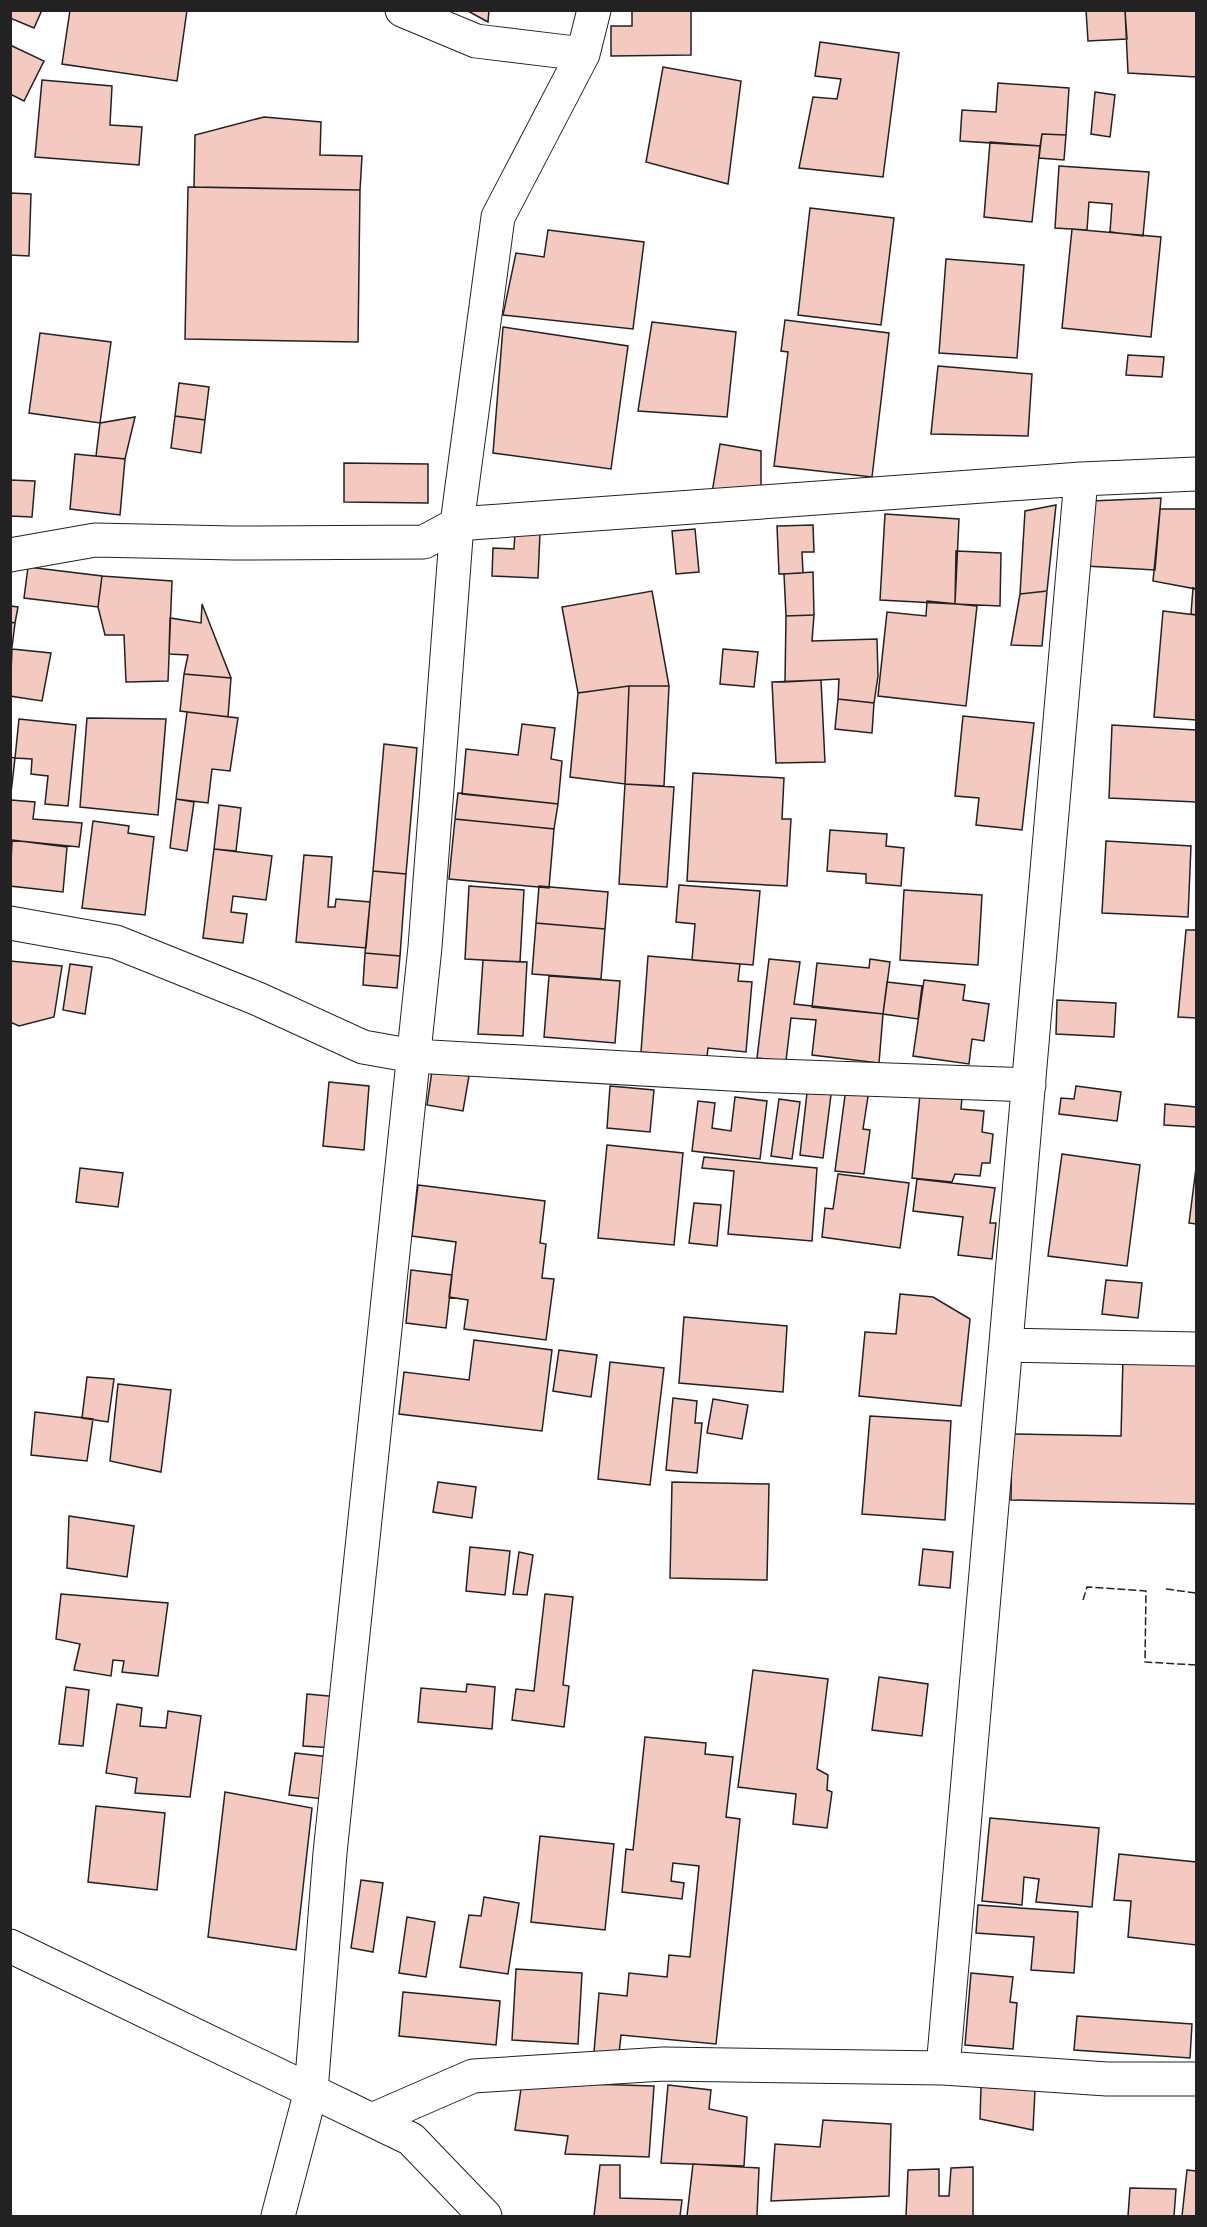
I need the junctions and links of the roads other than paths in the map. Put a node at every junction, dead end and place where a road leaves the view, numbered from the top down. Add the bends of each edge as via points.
1 (402, 10) edge
2 (594, 10) edge
3 (583, 54) junction
4 (1197, 474) edge
5 (1081, 479) junction
6 (457, 524) junction
7 (10, 555) edge
8 (10, 923) edge
9 (414, 1056) junction
10 (1029, 1085) junction
11 (1006, 1345) junction
12 (1197, 1349) edge
13 (10, 1946) edge
14 (943, 2068) junction
15 (1197, 2079) edge
16 (311, 2091) junction
17 (372, 2120) junction
18 (278, 2217) edge
19 (485, 2217) edge

1 - 3 street via 476,40
2 - 3 street
3 - 6 street via 498,217
4 - 5 street
5 - 6 street
5 - 10 street
6 - 7 street via 424,542 95,540
6 - 9 street
8 - 9 street via 116,942 258,999 363,1047
9 - 10 street via 725,1074
9 - 16 street via 330,1853
10 - 11 street
11 - 12 street
11 - 14 street
13 - 16 street
14 - 15 street via 1107,2079
14 - 17 street via 663,2064 473,2076
16 - 17 street
16 - 18 street
17 - 19 street via 411,2139

